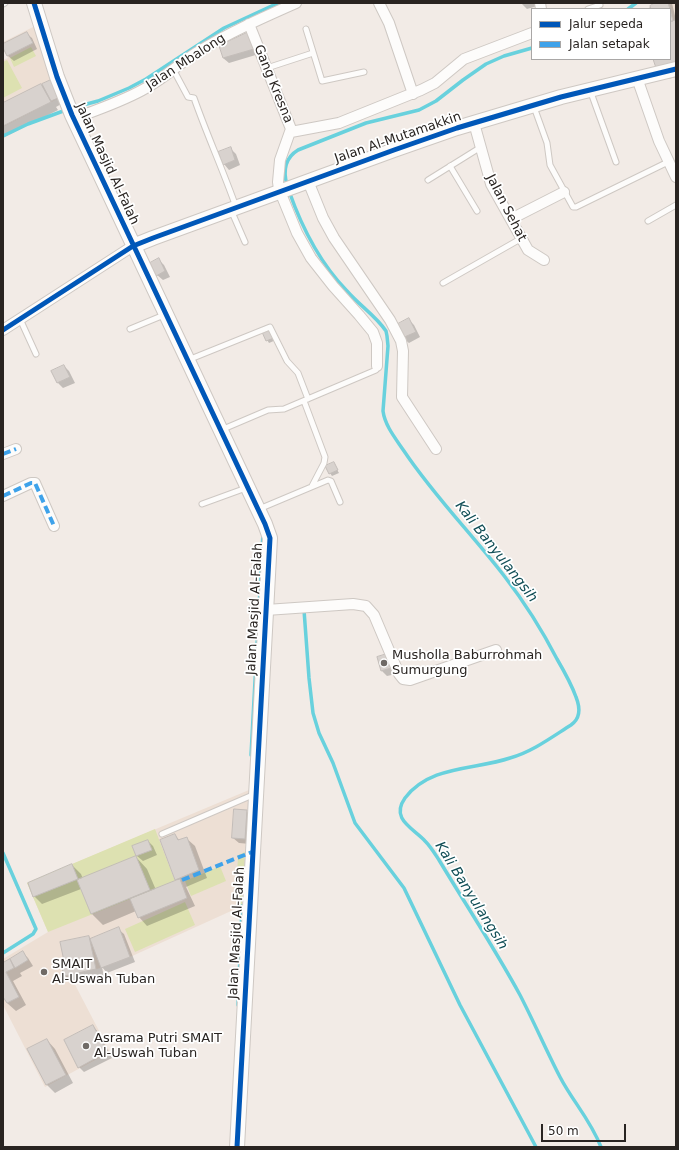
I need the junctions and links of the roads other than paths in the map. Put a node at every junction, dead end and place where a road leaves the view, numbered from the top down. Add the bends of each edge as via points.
1 (34, 3) edge
2 (296, 3) edge
3 (379, 3) edge
4 (600, 5) dead end
5 (591, 8) edge
6 (249, 24) junction
7 (306, 29) dead end
8 (531, 32) edge
9 (313, 53) junction
10 (267, 68) junction
11 (173, 69) junction
12 (676, 69) edge
13 (364, 72) dead end
14 (637, 78) junction
15 (590, 90) junction
16 (413, 94) junction
17 (533, 105) junction
18 (71, 112) junction
19 (474, 123) junction
20 (291, 132) junction
21 (481, 147) junction
22 (616, 162) dead end
23 (668, 162) junction
24 (450, 166) junction
25 (676, 177) edge
26 (428, 180) dead end
27 (307, 182) junction
28 (281, 192) junction
29 (564, 192) junction
30 (676, 205) edge
31 (234, 208) junction
32 (477, 211) dead end
33 (511, 219) junction
34 (648, 221) dead end
35 (522, 238) junction
36 (245, 242) dead end
37 (133, 246) junction
38 (544, 260) dead end
39 (443, 283) dead end
40 (166, 314) junction
41 (20, 319) junction
42 (130, 329) dead end
43 (3, 330) edge
44 (36, 354) dead end
45 (188, 360) junction
46 (377, 366) joint
47 (306, 400) junction
48 (221, 430) junction
49 (16, 449) dead end
50 (436, 449) dead end
51 (3, 454) edge
52 (312, 486) junction
53 (248, 487) junction
54 (3, 496) edge
55 (340, 502) dead end
56 (202, 504) dead end
57 (258, 510) junction
58 (54, 526) dead end
59 (266, 610) junction
60 (496, 650) dead end
61 (255, 794) junction
62 (162, 834) dead end
63 (237, 1147) edge

1 - 18 street, Jalan Masjid Al-Falah
2 - 6 street, Jalan Mbalong
3 - 16 street via 389,23
4 - 5 lane
6 - 10 street, Gang Kresna
6 - 11 street, Jalan Mbalong via 209,45
7 - 9 lane
8 - 16 street via 466,58 431,85
9 - 10 lane
9 - 13 lane via 323,82
10 - 20 street, Gang Kresna
11 - 18 street, Jalan Mbalong via 138,92
11 - 31 lane via 188,97 194,98
12 - 14 street, Jalan Al-Mutamakkin
14 - 15 street, Jalan Al-Mutamakkin
14 - 23 street
15 - 17 street, Jalan Al-Mutamakkin
15 - 22 lane
16 - 20 street via 339,123
17 - 19 street, Jalan Al-Mutamakkin
17 - 29 lane via 546,141 549,163
18 - 37 street, Jalan Masjid Al-Falah
19 - 21 street, Jalan Sehat
19 - 27 street, Jalan Al-Mutamakkin
20 - 28 street, Gang Kresna via 280,160 278,182
21 - 24 lane
21 - 33 street, Jalan Sehat via 490,182
23 - 25 street
23 - 29 lane via 575,207 572,207
24 - 26 lane
24 - 32 lane
27 - 28 street, Jalan Al-Mutamakkin
27 - 50 street via 334,238 402,342 402,397
28 - 31 street, Jalan Al-Mutamakkin
28 - 46 street, Gang Kresna via 297,233 311,258 373,332 377,343
29 - 33 street
30 - 34 lane
31 - 36 lane
31 - 37 street, Jalan Al-Mutamakkin
33 - 35 street, Jalan Sehat
35 - 38 street, Jalan Sehat via 530,252
35 - 39 lane
37 - 40 street, Jalan Masjid Al-Falah
37 - 41 street
40 - 42 lane
40 - 45 street, Jalan Masjid Al-Falah
41 - 43 street
41 - 44 lane
45 - 47 lane via 270,327 287,362 298,373
45 - 48 street, Jalan Masjid Al-Falah
46 - 47 lane via 376,370
47 - 48 lane via 284,409 268,410
47 - 52 lane via 325,457
48 - 53 street, Jalan Masjid Al-Falah
49 - 51 street
52 - 55 lane via 329,480
52 - 57 lane
53 - 56 lane
53 - 57 street, Jalan Masjid Al-Falah
54 - 58 street via 34,482
57 - 59 street, Jalan Masjid Al-Falah via 270,538
59 - 60 street via 354,604 366,606 374,615 399,674 407,680
59 - 61 street, Jalan Masjid Al-Falah
61 - 62 lane
61 - 63 street, Jalan Masjid Al-Falah

